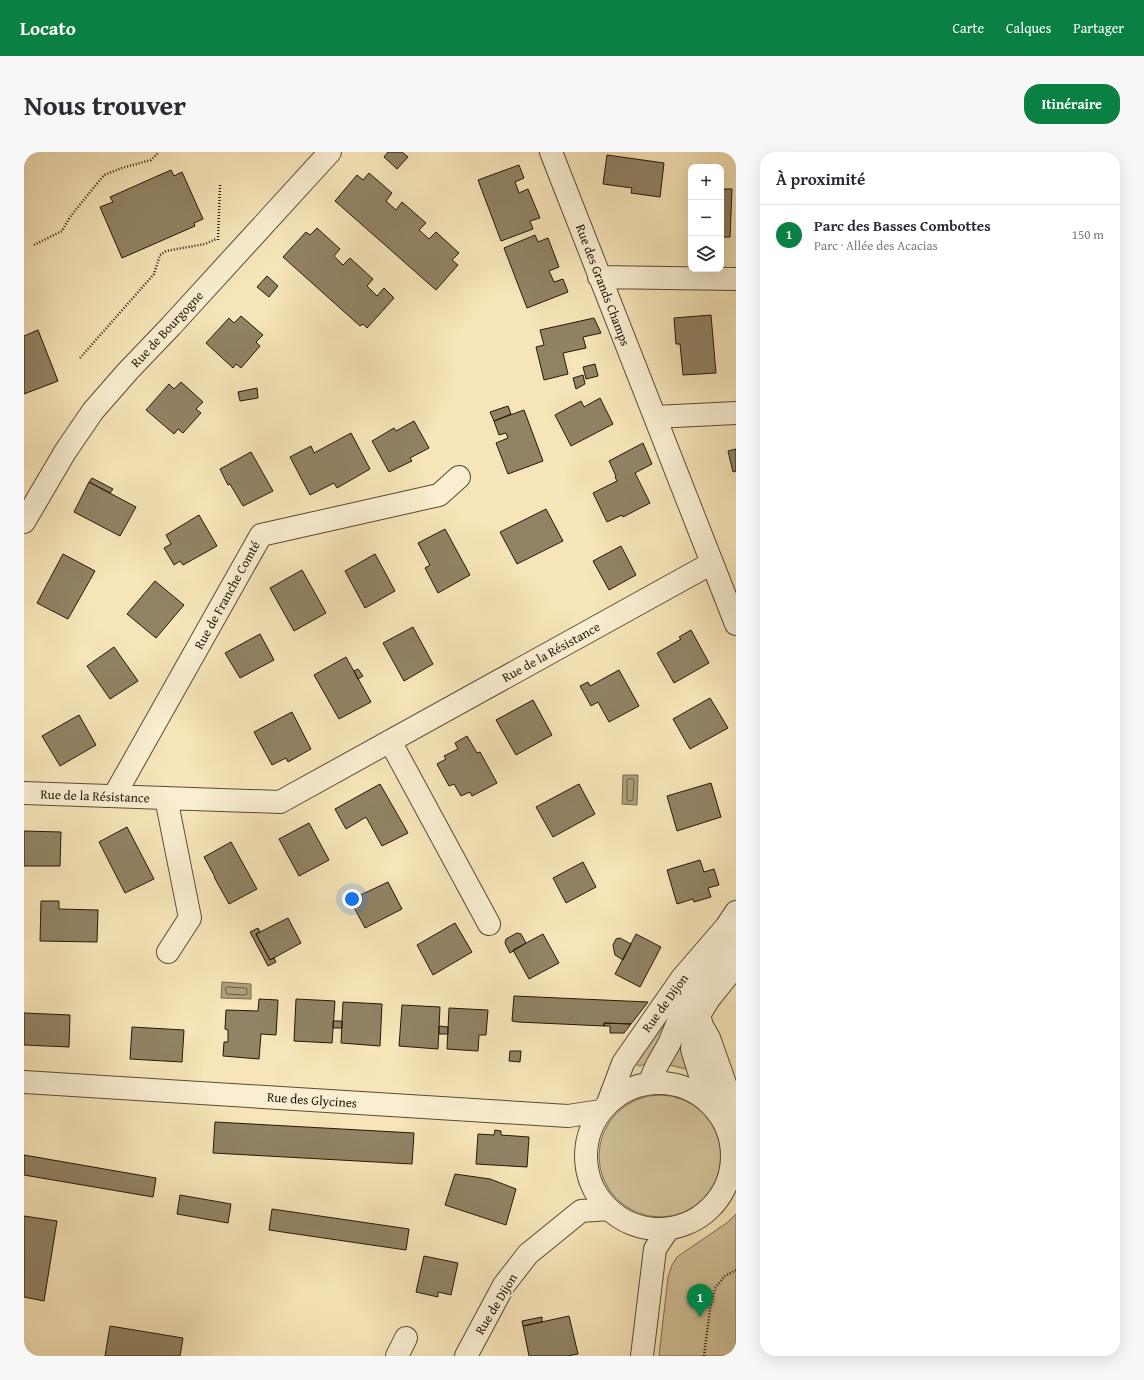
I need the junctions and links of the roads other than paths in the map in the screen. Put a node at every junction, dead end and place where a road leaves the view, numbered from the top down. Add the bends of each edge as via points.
1 (330, 152) edge
2 (551, 152) edge
3 (599, 277) junction
4 (736, 279) edge
5 (736, 413) edge
6 (655, 417) junction
7 (459, 477) dead end
8 (24, 522) edge
9 (712, 564) junction
10 (736, 624) edge
11 (390, 741) junction
12 (24, 793) edge
13 (114, 796) junction
14 (166, 798) junction
15 (736, 912) edge
16 (489, 924) dead end
17 (736, 939) edge
18 (168, 952) dead end
19 (736, 965) edge
20 (699, 1015) junction
21 (24, 1082) edge
22 (649, 1083) junction
23 (708, 1102) junction
24 (605, 1107) junction
25 (734, 1156) edge
26 (609, 1209) junction
27 (669, 1228) junction
28 (466, 1356) edge
29 (642, 1356) edge

1 - 8 street, Rue de Bourgogne via 93,411 65,452
2 - 3 street, Rue des Grands Champs
3 - 4 street
3 - 6 street, Rue des Grands Champs
5 - 6 street
6 - 9 street, Rue des Grands Champs
7 - 13 street, Rue de Franche Comté via 439,495 261,536
9 - 10 street, Rue des Grands Champs
9 - 11 street, Rue de la Résistance
11 - 14 street, Rue de la Résistance via 280,802
11 - 16 street
12 - 13 street, Rue de la Résistance
13 - 14 street, Rue de la Résistance
14 - 18 street, Rue de la Résistance via 190,918
15 - 24 street, Rue de Dijon via 682,978 623,1063
17 - 22 street, Rue de Dijon via 684,1008
19 - 20 street
20 - 23 street via 692,1049
20 - 25 street via 734,1109
21 - 24 street, Rue des Glycines via 568,1116
22 - 23 street via 670,1083 690,1090
22 - 24 street via 630,1088 614,1097
23 - 25 street via 726,1126
24 - 26 street via 591,1126 586,1144 586,1162 589,1179 597,1195
25 - 27 street via 724,1189 714,1204 686,1224
26 - 27 street via 627,1222 648,1228
26 - 28 street, Rue de Dijon via 581,1211 528,1254 504,1286
27 - 29 street via 655,1249

